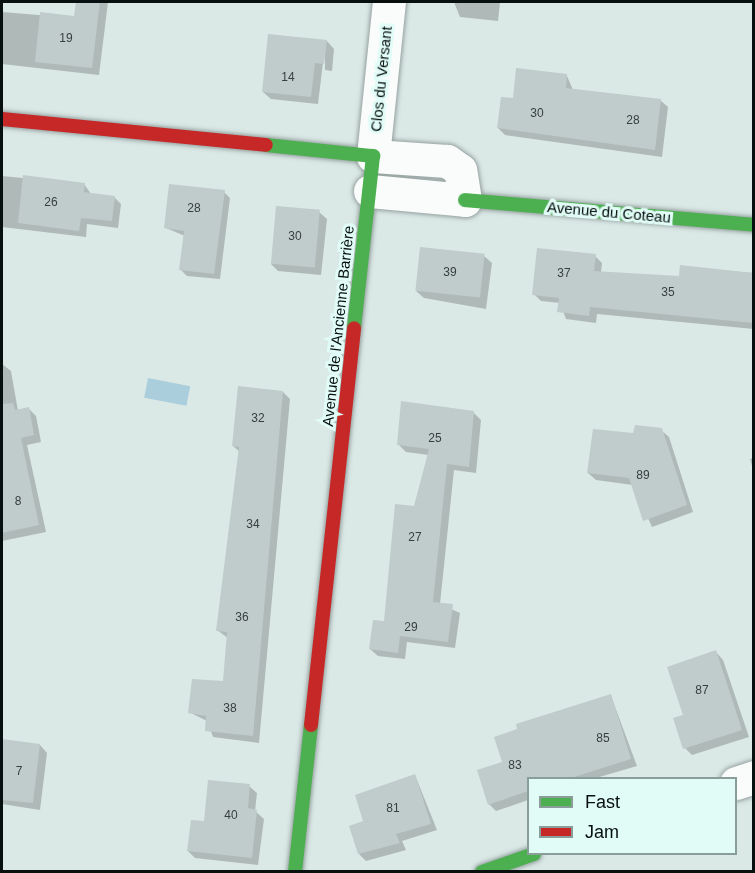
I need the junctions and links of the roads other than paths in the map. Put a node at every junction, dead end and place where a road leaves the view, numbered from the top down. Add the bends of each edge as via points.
1 (389, 2) edge
2 (2, 119) edge
3 (373, 156) junction
4 (370, 191) junction
5 (465, 200) junction
6 (753, 225) edge
7 (753, 777) edge
8 (737, 782) edge
9 (531, 855) edge
10 (295, 872) edge
11 (482, 872) edge

1 - 3 street, Clos du Versant
2 - 3 street
3 - 4 street, Avenue de l'Ancienne Barrière
3 - 5 street via 447,161 459,170
4 - 5 street, Avenue du Coteau
4 - 10 street, Avenue de l'Ancienne Barrière
5 - 6 street, Avenue du Coteau
7 - 8 street
9 - 11 street

